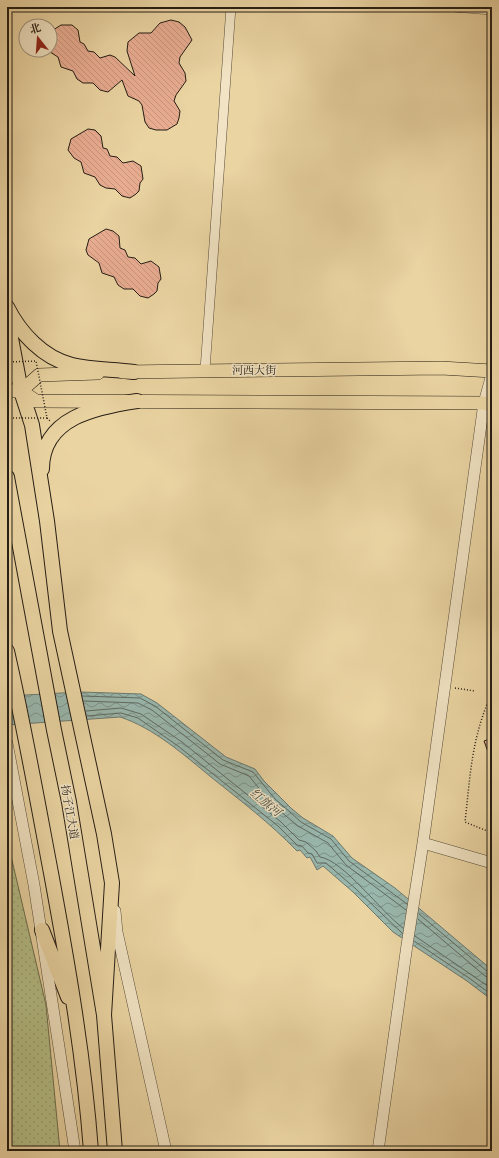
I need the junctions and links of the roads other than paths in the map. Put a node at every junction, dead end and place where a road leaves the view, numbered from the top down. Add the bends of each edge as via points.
1 (231, 7) edge
2 (453, 7) edge
3 (492, 10) edge
4 (7, 307) edge
5 (7, 317) edge
6 (12, 361) edge
7 (205, 370) junction
8 (134, 372) junction
9 (492, 372) edge
10 (7, 391) edge
11 (22, 391) junction
12 (137, 402) junction
13 (488, 404) edge
14 (7, 477) edge
15 (43, 493) junction
16 (7, 651) edge
17 (7, 743) edge
18 (423, 843) junction
19 (492, 863) edge
20 (112, 883) junction
21 (42, 930) junction
22 (75, 1012) junction
23 (104, 1015) junction
24 (75, 1151) edge
25 (91, 1151) edge
26 (115, 1151) edge
27 (166, 1151) edge
28 (378, 1151) edge

1 - 7 street
2 - 3 street
4 - 8 highway via 20,328 51,357 72,365
5 - 6 highway
6 - 11 highway
7 - 8 main road, 河西大街
7 - 9 main road, 河西大街 via 441,368
8 - 11 main road, 河西大街 via 39,375
9 - 13 street
10 - 11 main road
11 - 12 main road via 36,401
11 - 15 highway via 30,418
12 - 13 main road
12 - 15 highway via 91,410 66,422 49,441 42,461
13 - 18 street
14 - 23 highway, 扬子江大道 via 69,802
15 - 20 highway via 60,631
16 - 22 highway via 25,731
17 - 21 street
18 - 19 street
18 - 28 street
20 - 23 highway
20 - 27 street via 117,932
21 - 22 highway via 53,964
21 - 24 street
22 - 25 highway
23 - 26 highway, 扬子江大道

